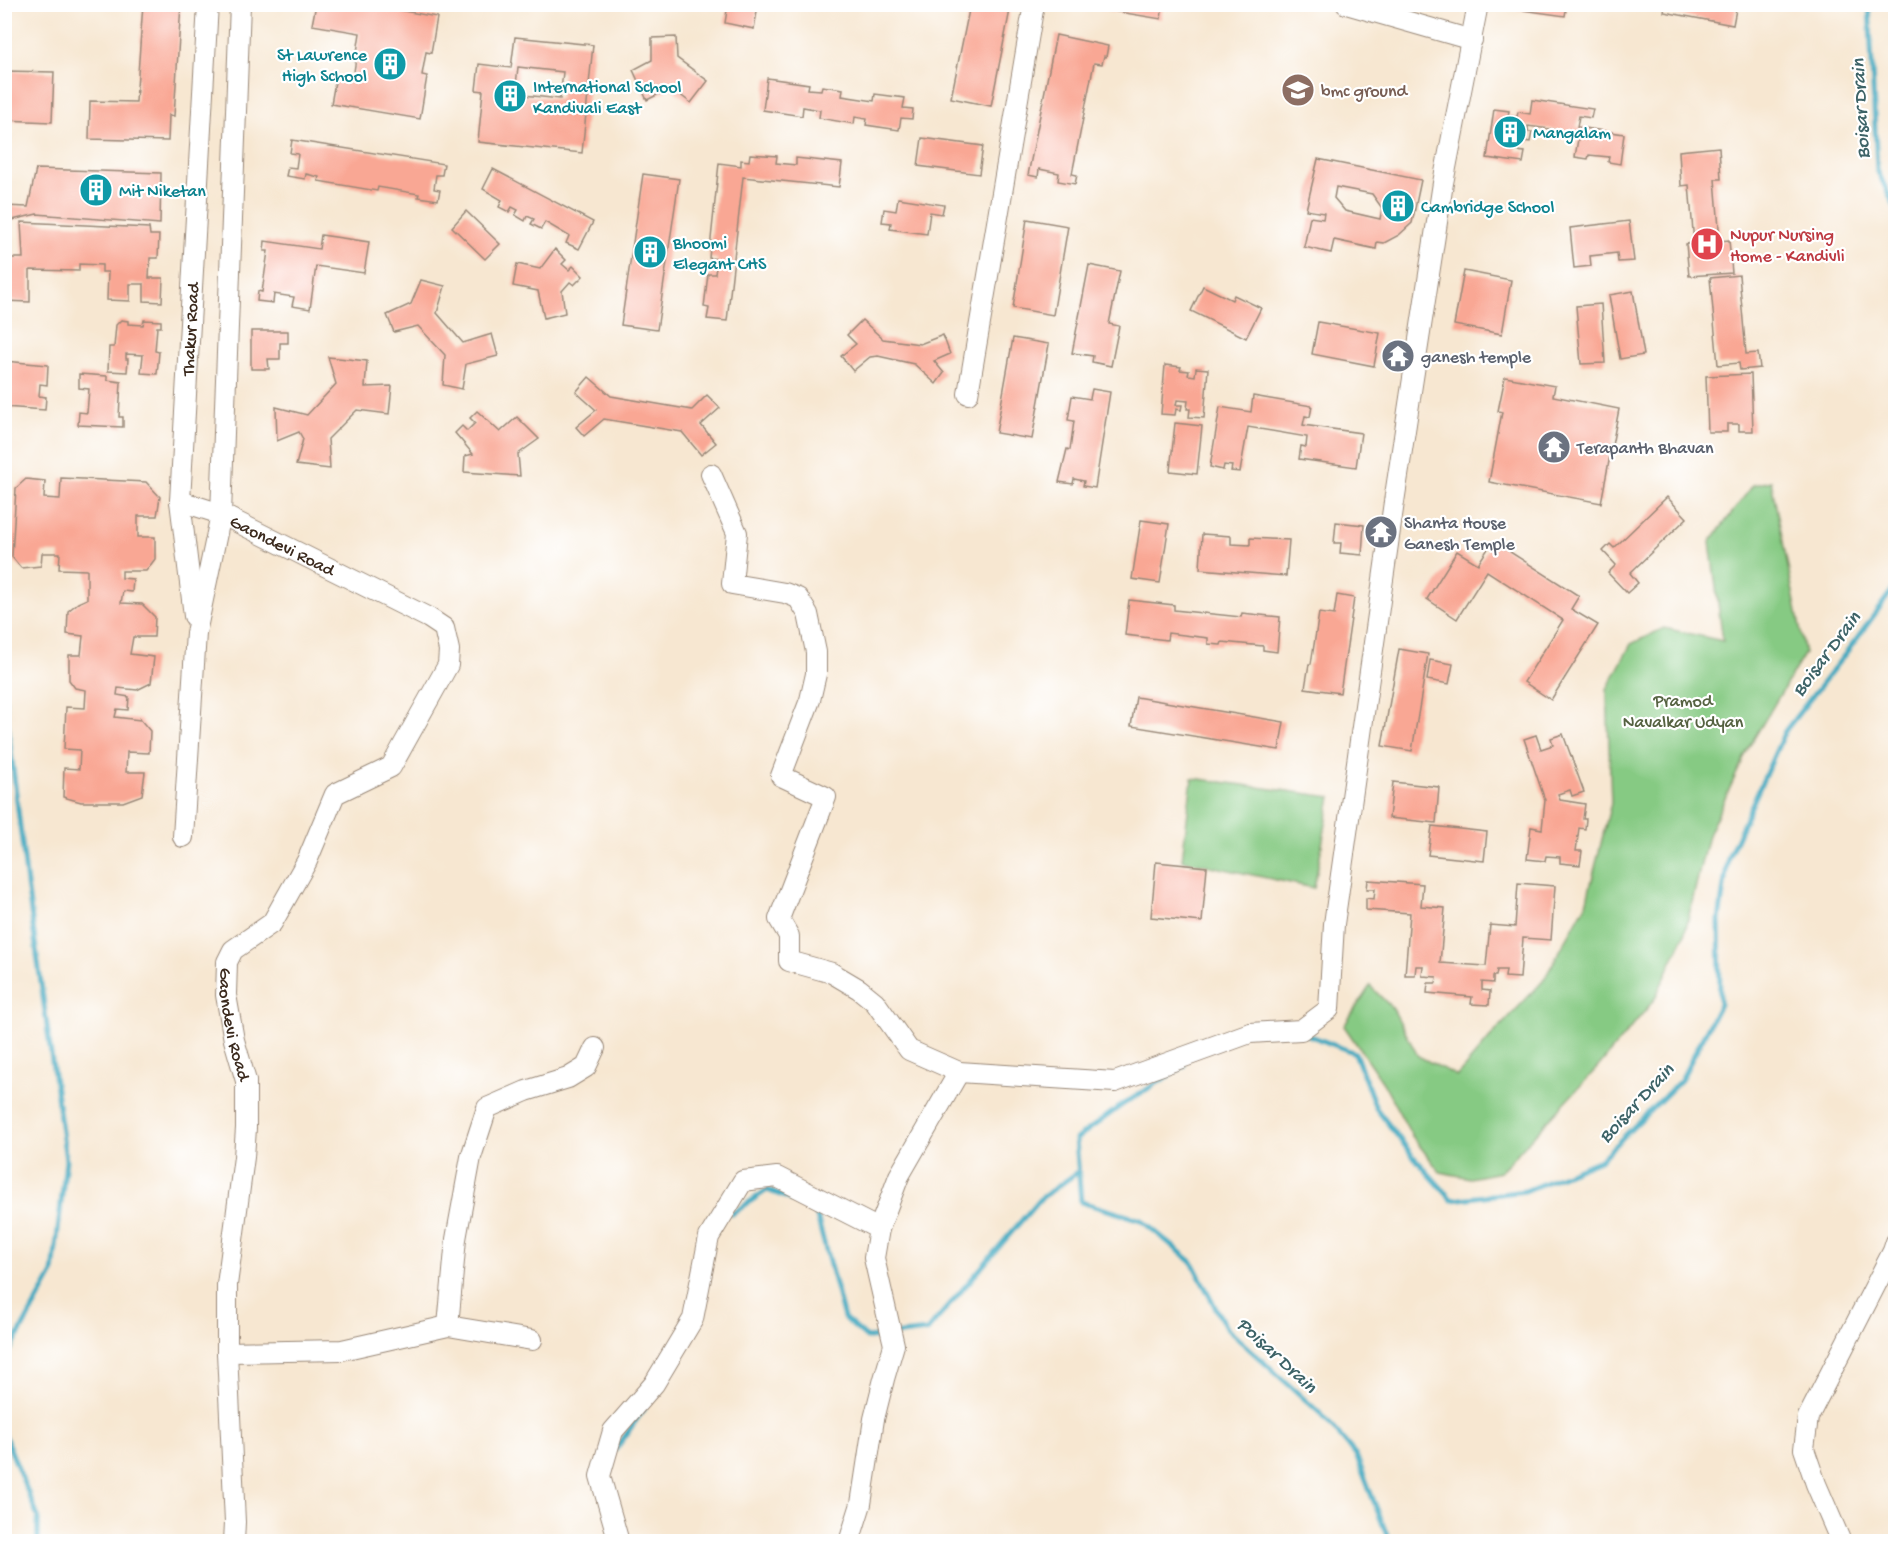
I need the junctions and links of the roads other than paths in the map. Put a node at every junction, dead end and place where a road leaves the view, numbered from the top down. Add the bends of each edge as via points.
1 (240, 4) edge
2 (1034, 4) edge
3 (1346, 4) edge
4 (1478, 4) edge
5 (208, 14) edge
6 (239, 28) junction
7 (1472, 40) junction
8 (968, 394) dead end
9 (711, 474) dead end
10 (180, 501) junction
11 (221, 514) junction
12 (196, 633) junction
13 (183, 837) dead end
14 (595, 1048) dead end
15 (959, 1072) junction
16 (879, 1229) junction
17 (1895, 1249) edge
18 (448, 1326) junction
19 (532, 1340) dead end
20 (227, 1352) junction
21 (234, 1542) edge
22 (619, 1542) edge
23 (849, 1542) edge
24 (1841, 1542) edge

1 - 6 street, Thakur Road
2 - 8 street
3 - 7 street
4 - 7 street
5 - 6 street, Thakur Road
5 - 10 street, Thakur Road
6 - 11 street, Thakur Road
7 - 15 street via 1443,183 1394,502 1334,924 1329,1010 1301,1030 1250,1033 1115,1082
9 - 15 street via 737,533 732,584 798,598 808,614 816,652 810,700 781,776 826,797 779,919 789,936 789,961 832,973 859,989 875,1002 909,1050
10 - 11 street, Gaondevi Road
10 - 12 street, Thakur Road
11 - 12 street, Thakur Road
11 - 20 street, Gaondevi Road via 429,618 444,628 449,650 448,665 391,766 335,794 307,861 272,923 233,950 227,963 226,995 246,1081 246,1128 227,1285
12 - 13 street, Thakur Road
14 - 18 street via 586,1067 568,1078 487,1108 471,1157 456,1239
15 - 16 street via 899,1176
16 - 22 street via 777,1177 743,1181 709,1237 693,1319 654,1384 613,1431 600,1476
16 - 23 street via 874,1258 894,1345 874,1419 861,1504
17 - 24 street via 1808,1417 1804,1449
18 - 19 street
18 - 20 street via 342,1350
20 - 21 street, Gaondevi Road

